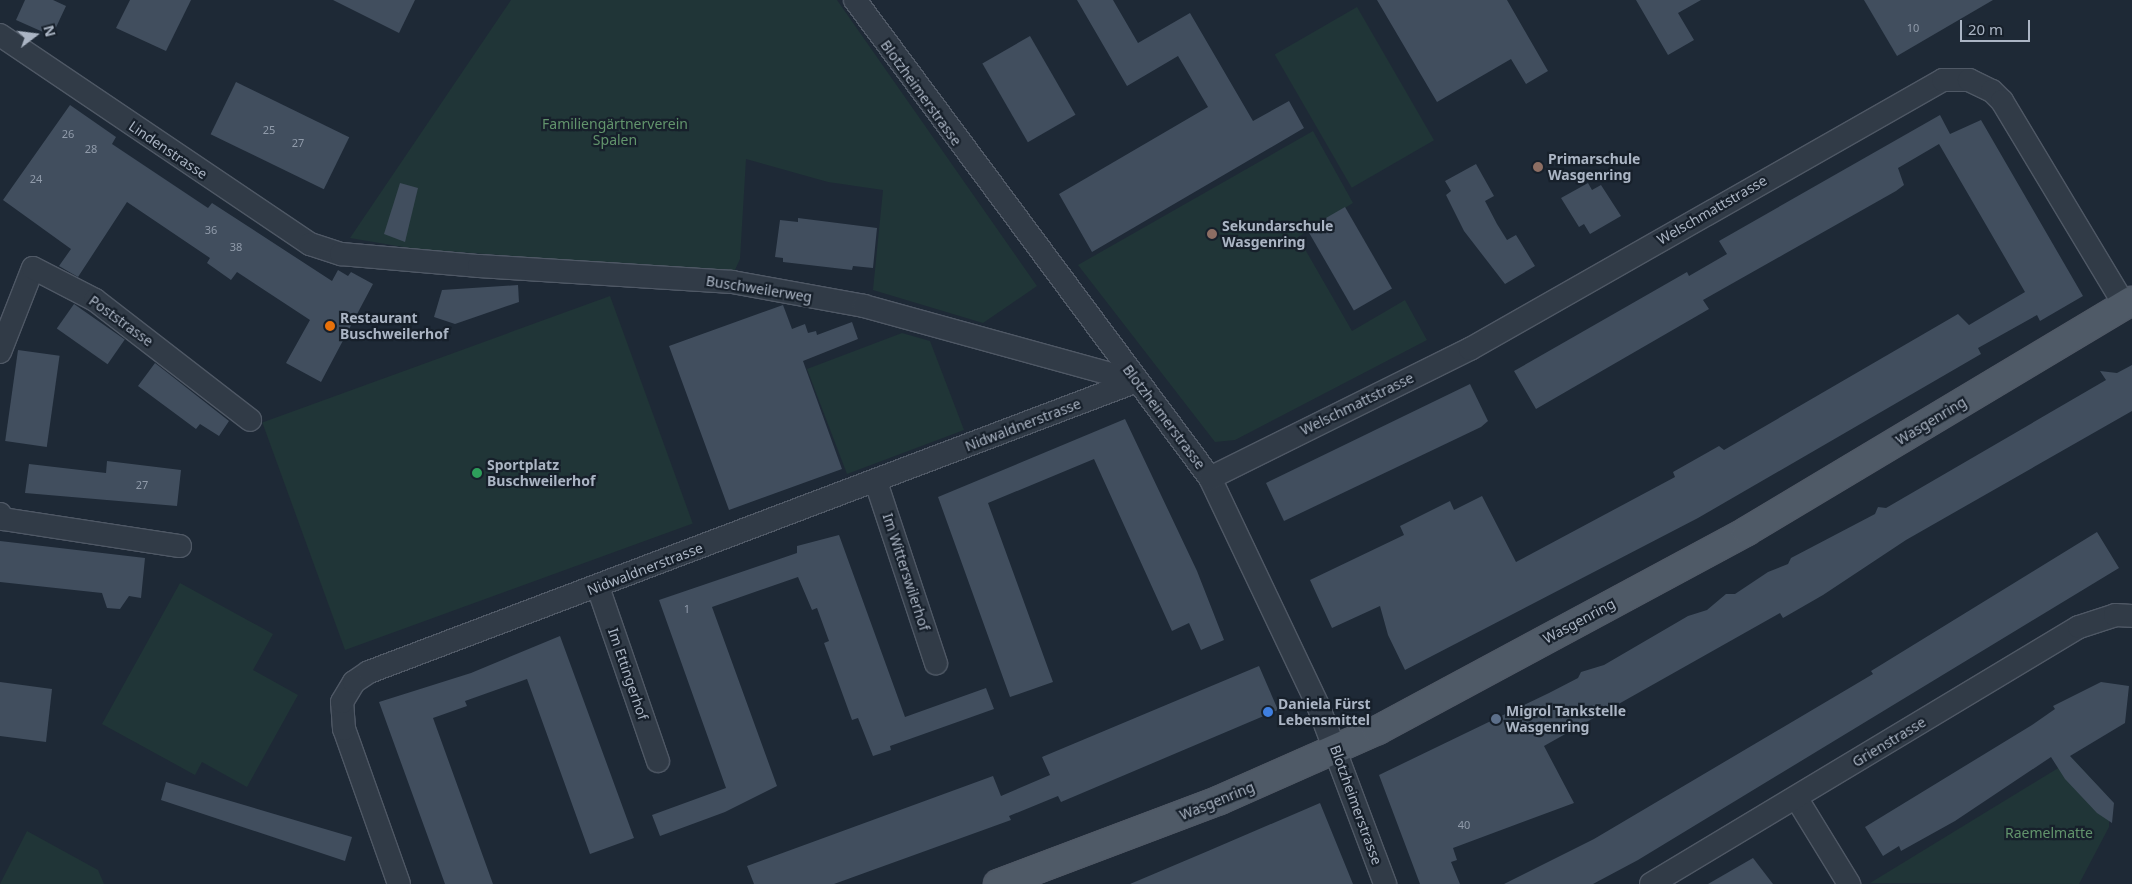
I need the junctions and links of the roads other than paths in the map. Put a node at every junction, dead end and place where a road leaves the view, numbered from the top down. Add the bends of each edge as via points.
1 (855, 0) edge
2 (0, 35) edge
3 (341, 254) joint
4 (2128, 304) edge
5 (0, 352) edge
6 (1137, 381) junction
7 (250, 420) dead end
8 (1210, 478) junction
9 (876, 482) junction
10 (0, 514) edge
11 (180, 546) dead end
12 (598, 587) junction
13 (2132, 616) edge
14 (936, 663) dead end
15 (1336, 749) junction
16 (658, 761) dead end
17 (1797, 799) junction
18 (399, 884) edge
19 (998, 884) edge
20 (1385, 884) edge
21 (1651, 884) edge
22 (1849, 884) edge

1 - 6 street, Blotzheimerstrasse
2 - 3 street, Lindenstrasse via 294,235
3 - 6 street, Buschweilerweg via 732,282 864,306
4 - 8 street, Welschmattstrasse via 2002,101 1992,91 1968,80 1942,80 1470,349
4 - 15 main road, Wasgenring via 1747,531
5 - 7 street, Poststrasse via 33,268 95,300
6 - 8 street, Blotzheimerstrasse
6 - 9 street, Nidwaldnerstrasse
8 - 15 street, Blotzheimerstrasse
9 - 12 street, Nidwaldnerstrasse
9 - 14 street, Im Witterswilerhof
10 - 11 street via 3,519
12 - 16 street, Im Ettingerhof
12 - 18 street, Nidwaldnerstrasse via 369,672 354,682 342,702 344,729
13 - 17 street, Grienstrasse via 2115,615 2079,627
15 - 19 main road, Wasgenring via 1179,816
15 - 20 street, Blotzheimerstrasse
17 - 21 street, Grienstrasse
17 - 22 street

